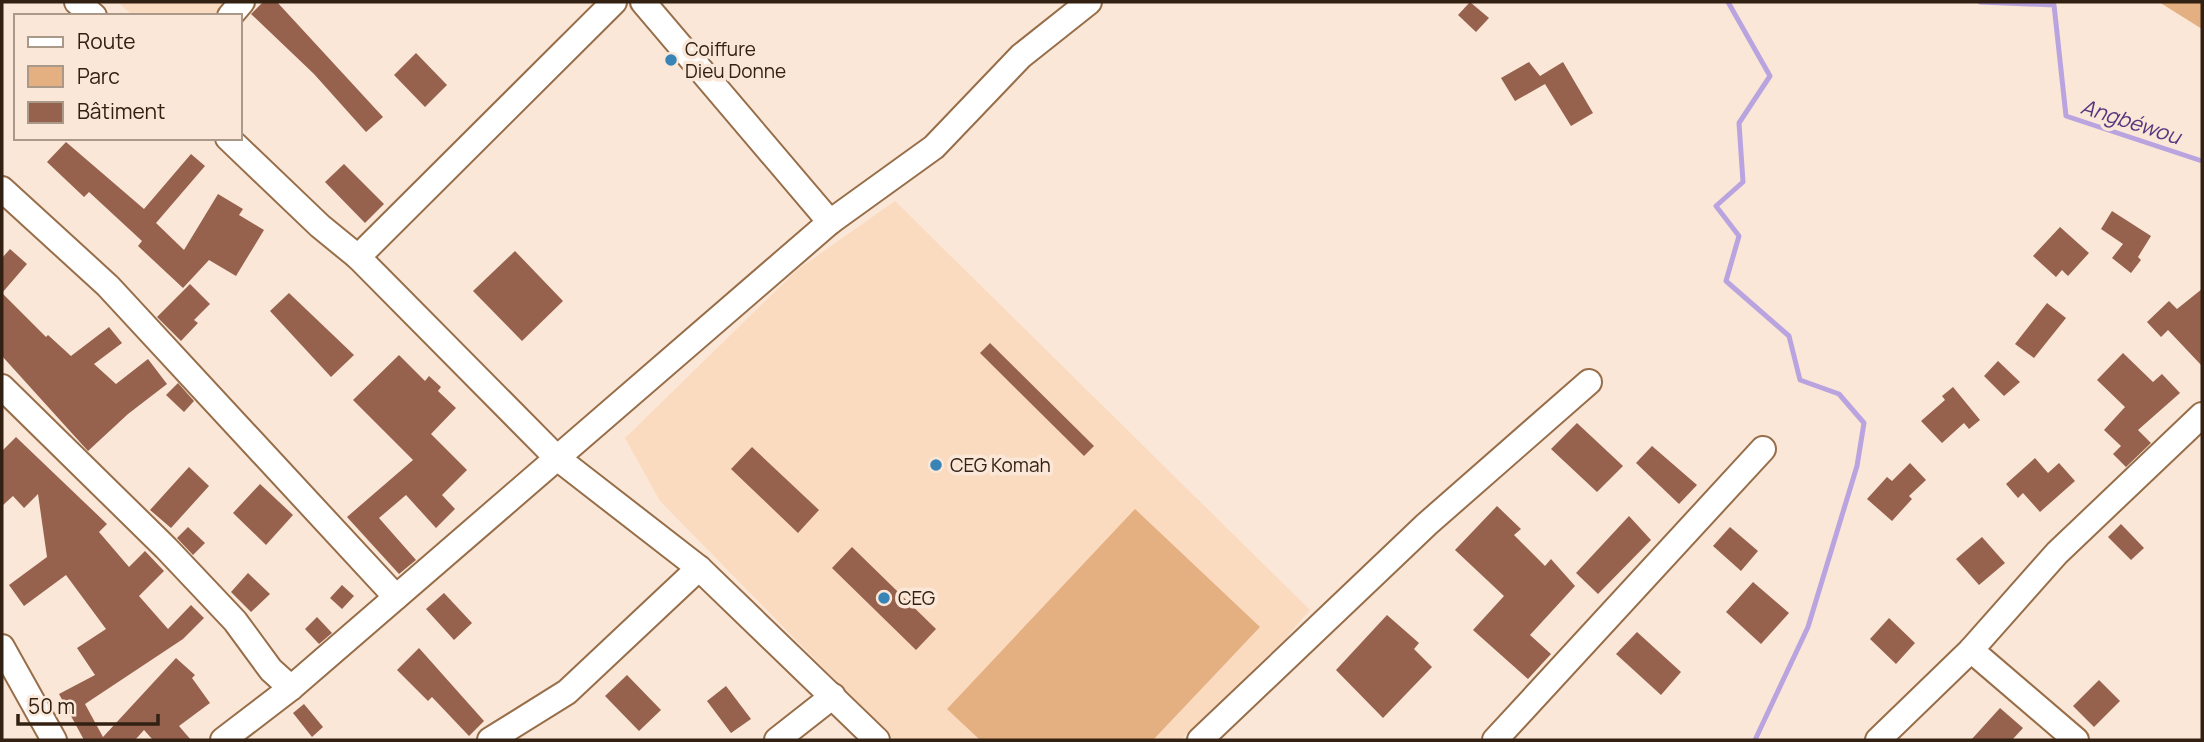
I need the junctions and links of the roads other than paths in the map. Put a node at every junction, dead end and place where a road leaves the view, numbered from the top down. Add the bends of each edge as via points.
1 (77, 2) edge
2 (614, 2) edge
3 (643, 2) edge
4 (1089, 2) edge
5 (91, 14) edge
6 (230, 140) edge
7 (2, 190) edge
8 (830, 222) junction
9 (358, 257) junction
10 (1589, 382) dead end
11 (2, 387) edge
12 (2202, 415) edge
13 (1763, 449) dead end
14 (556, 457) junction
15 (699, 568) junction
16 (396, 597) junction
17 (2, 647) edge
18 (1971, 650) junction
19 (291, 688) junction
20 (832, 696) junction
21 (54, 740) edge
22 (223, 740) edge
23 (490, 740) edge
24 (777, 740) edge
25 (877, 740) edge
26 (1200, 740) edge
27 (1495, 740) edge
28 (1878, 740) edge
29 (2076, 740) edge

1 - 5 street
2 - 9 street
3 - 8 street
4 - 8 street via 1021,56 934,148
6 - 9 street
7 - 16 street via 108,286
8 - 14 street
9 - 14 street
10 - 26 street via 1427,524
11 - 19 street via 192,575
12 - 18 street via 2057,553
13 - 27 street
14 - 15 street
14 - 16 street
15 - 20 street
15 - 23 street via 567,692
16 - 19 street
17 - 21 street
18 - 28 street
18 - 29 street
19 - 22 street
20 - 24 street
20 - 25 street

